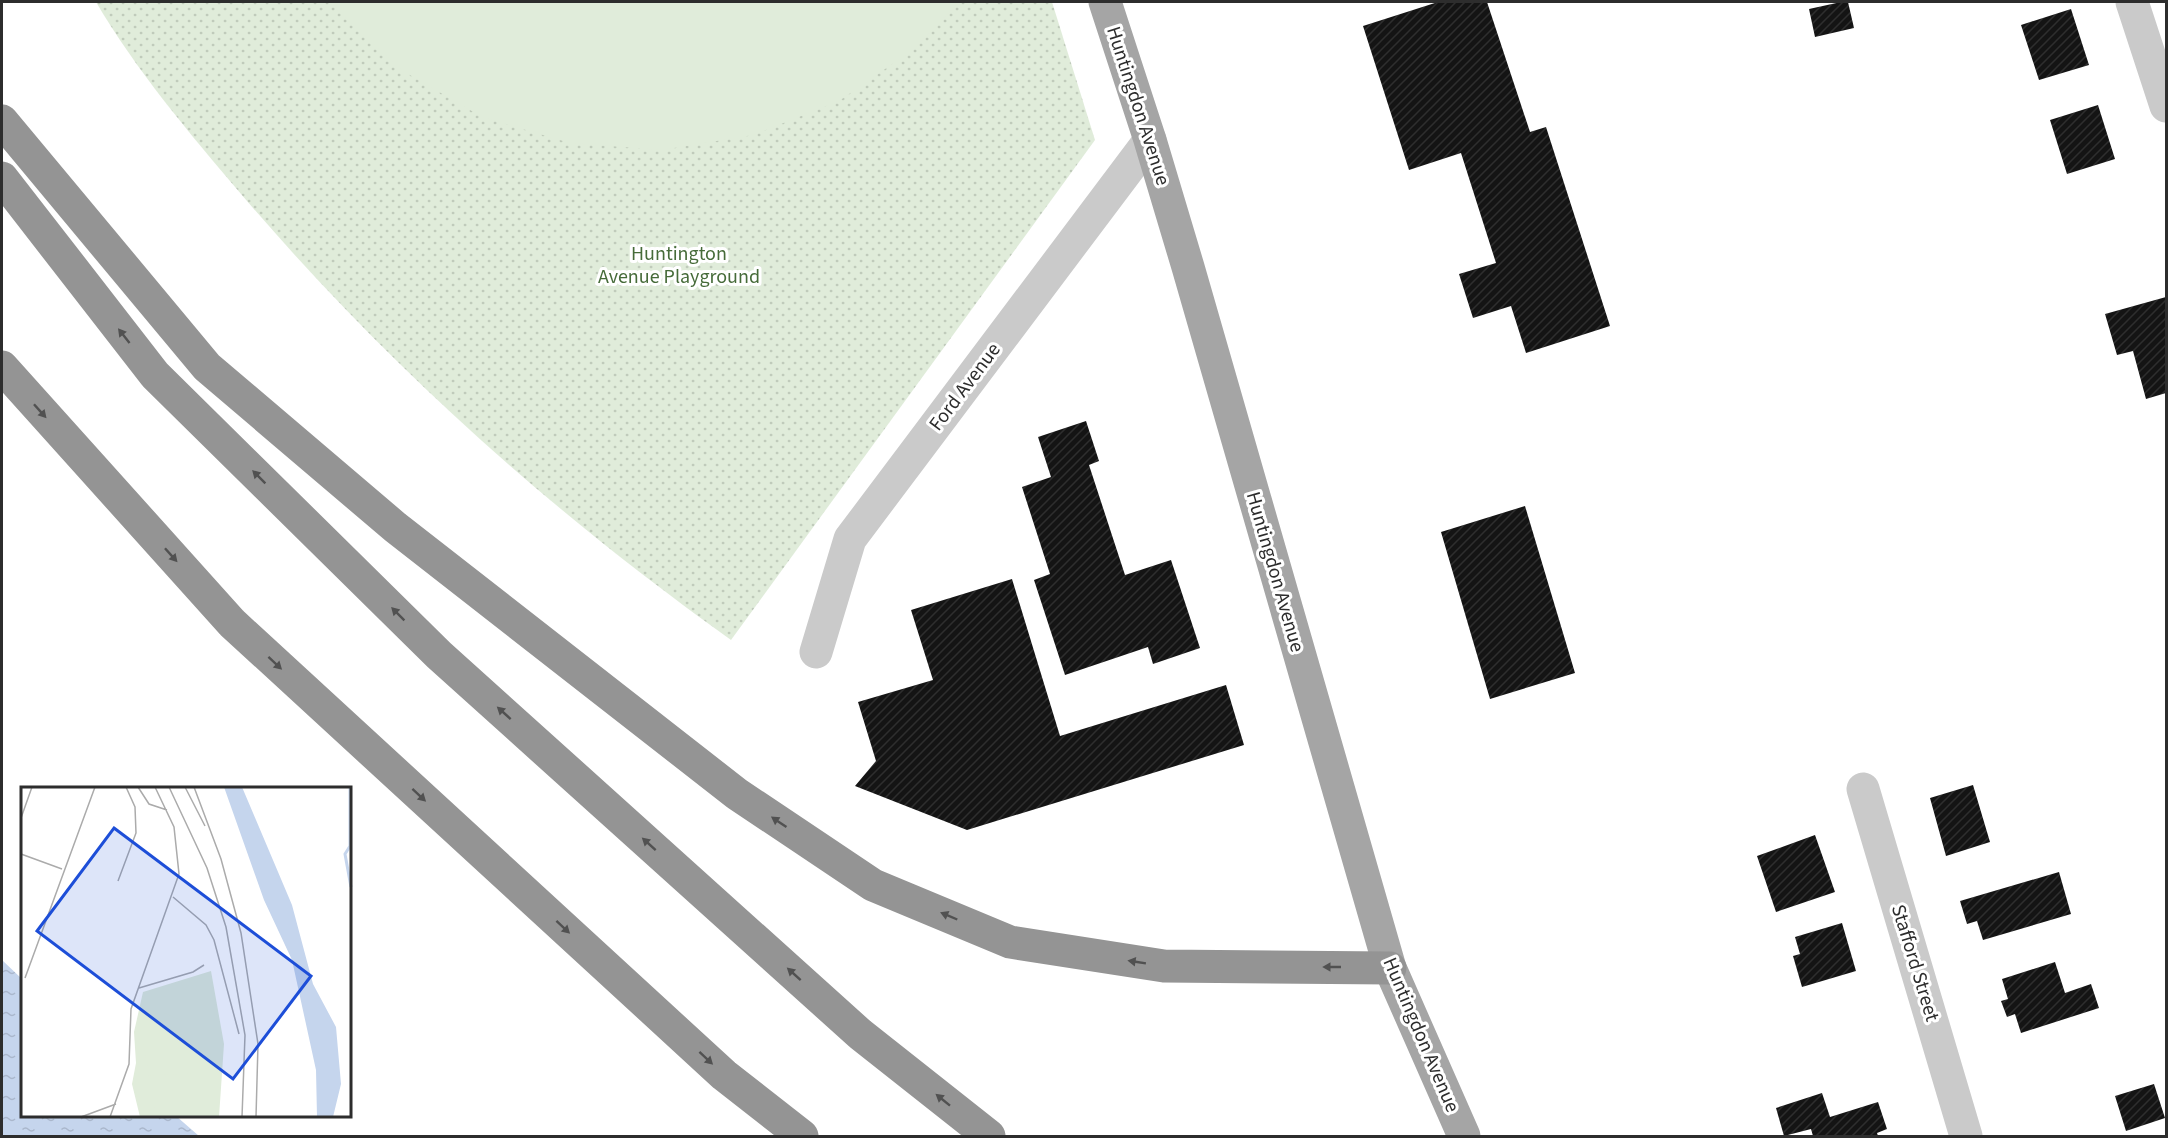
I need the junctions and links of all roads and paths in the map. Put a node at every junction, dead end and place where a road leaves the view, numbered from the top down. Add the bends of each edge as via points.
1 (1105, 2) edge
2 (2132, 2) edge
3 (2166, 106) edge
4 (2, 121) edge
5 (1150, 140) junction
6 (2, 178) edge
7 (2, 367) edge
8 (816, 652) dead end
9 (1863, 789) dead end
10 (1390, 968) junction
11 (802, 1137) edge
12 (988, 1137) edge
13 (1464, 1137) edge
14 (1966, 1137) edge

1 - 5 main road, Huntingdon Avenue
2 - 3 street
10 -> 4 highway via 1164,966 1010,942 873,885 737,794 395,527 207,367
5 - 8 street, Ford Avenue via 850,539
5 - 10 main road, Huntingdon Avenue
12 -> 6 highway via 861,1034 439,655 155,375
7 -> 11 highway via 232,623 715,1067
9 - 14 street, Stafford Street
10 - 13 main road, Huntingdon Avenue

